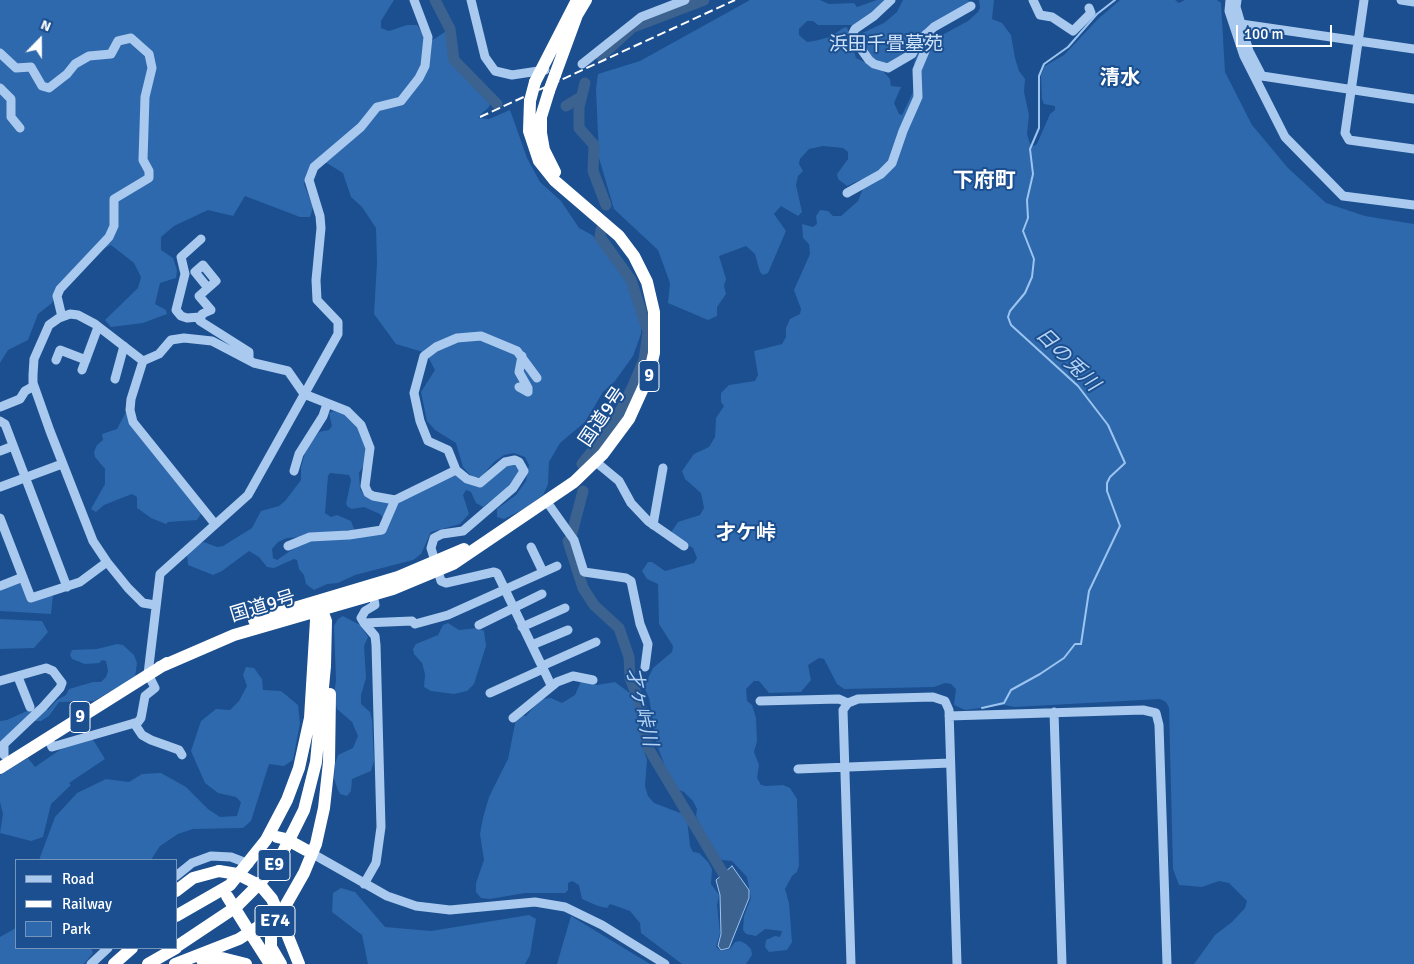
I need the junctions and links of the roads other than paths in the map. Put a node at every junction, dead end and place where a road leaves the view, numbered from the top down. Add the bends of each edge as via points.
1 (414, 0) edge
2 (471, 0) edge
3 (577, 0) edge
4 (586, 0) edge
5 (686, 0) edge
6 (891, 0) edge
7 (1033, 0) edge
8 (1230, 0) edge
9 (1237, 0) edge
10 (1364, 0) edge
11 (1401, 0) edge
12 (1414, 2) edge
13 (971, 6) dead end
14 (1090, 8) dead end
15 (1241, 24) junction
16 (926, 34) junction
17 (1358, 42) junction
18 (1414, 49) edge
19 (0, 54) edge
20 (582, 64) dead end
21 (556, 71) junction
22 (537, 76) junction
23 (0, 88) edge
24 (1351, 90) junction
25 (1414, 99) edge
26 (20, 128) dead end
27 (1414, 149) edge
28 (847, 193) dead end
29 (576, 200) junction
30 (1414, 205) edge
31 (201, 239) dead end
32 (208, 288) dead end
33 (62, 317) junction
34 (200, 317) junction
35 (98, 327) junction
36 (124, 346) junction
37 (522, 356) junction
38 (56, 360) dead end
39 (86, 360) junction
40 (249, 360) junction
41 (143, 361) junction
42 (82, 370) dead end
43 (537, 378) dead end
44 (115, 379) dead end
45 (34, 386) junction
46 (519, 387) dead end
47 (304, 394) junction
48 (328, 404) junction
49 (0, 406) edge
50 (0, 421) edge
51 (13, 446) junction
52 (0, 451) edge
53 (596, 462) junction
54 (62, 464) junction
55 (663, 468) dead end
56 (456, 470) junction
57 (294, 471) dead end
58 (25, 478) junction
59 (0, 487) edge
60 (395, 500) junction
61 (547, 502) junction
62 (1, 522) edge
63 (215, 524) junction
64 (653, 525) junction
65 (288, 546) dead end
66 (684, 546) dead end
67 (531, 548) dead end
68 (107, 562) junction
69 (557, 566) dead end
70 (436, 567) junction
71 (543, 572) junction
72 (23, 577) junction
73 (0, 586) edge
74 (67, 587) junction
75 (505, 590) junction
76 (373, 594) junction
77 (542, 594) dead end
78 (343, 604) junction
79 (155, 605) junction
80 (320, 605) junction
81 (565, 608) dead end
82 (514, 609) junction
83 (285, 620) junction
84 (364, 623) junction
85 (479, 625) dead end
86 (522, 628) junction
87 (326, 630) junction
88 (568, 630) dead end
89 (596, 642) dead end
90 (532, 646) junction
91 (313, 655) junction
92 (160, 667) junction
93 (543, 667) junction
94 (644, 667) dead end
95 (148, 674) junction
96 (18, 677) junction
97 (593, 680) dead end
98 (0, 681) edge
99 (551, 686) junction
100 (490, 693) dead end
101 (760, 701) dead end
102 (848, 703) junction
103 (30, 707) dead end
104 (1054, 712) junction
105 (949, 716) junction
106 (513, 718) dead end
107 (134, 723) junction
108 (54, 745) junction
109 (318, 746) junction
110 (21, 754) junction
111 (2, 755) edge
112 (182, 755) dead end
113 (950, 763) junction
114 (845, 766) junction
115 (0, 768) edge
116 (798, 768) dead end
117 (271, 838) junction
118 (309, 852) junction
119 (249, 864) junction
120 (178, 874) edge
121 (299, 882) junction
122 (364, 884) junction
123 (178, 889) edge
124 (228, 891) junction
125 (178, 915) edge
126 (248, 930) junction
127 (178, 947) edge
128 (107, 949) edge
129 (130, 949) edge
130 (174, 949) edge
131 (91, 964) edge
132 (114, 964) edge
133 (148, 964) edge
134 (175, 964) edge
135 (187, 964) edge
136 (246, 964) edge
137 (270, 964) edge
138 (281, 964) edge
139 (299, 964) edge
140 (665, 964) edge
141 (851, 964) edge
142 (957, 964) edge
143 (1062, 964) edge
144 (1167, 964) edge

1 - 47 street via 428,36 425,66 419,78 401,101 377,108 361,128 318,164 308,180 321,228 317,300 335,318 339,328
2 - 22 street via 485,57 491,67 507,74
3 - 22 highway, 国道9号 / 9
4 - 21 highway, 国道9号 / 9
5 - 20 street via 641,17
6 - 16 street via 854,29 856,42 869,60 888,68 912,54
7 - 14 street via 1040,15 1052,17 1073,31 1091,13
8 - 30 street via 1229,10 1244,56 1285,138 1343,196
9 - 15 street
10 - 17 street
11 - 12 street
13 - 16 street
15 - 17 street
15 - 24 street via 1248,51 1262,76
16 - 28 street via 928,44 917,70 918,97 892,163 881,174
17 - 18 street
17 - 24 street
19 - 33 street via 16,68 32,67 42,86 49,88 89,56 112,54 118,41 131,38 149,54 152,68 145,97 143,160 149,170 149,178 114,199 114,226 109,237 60,289 57,296
21 - 22 street
21 - 29 highway, 国道9号 / 9, bridge via 540,124 544,150 551,167
22 - 29 highway, 国道9号 / 9, bridge via 530,101 529,131 545,171
23 - 26 street via 11,99 12,117
24 - 25 street
24 - 27 street via 1345,133 1349,140
29 - 53 highway, 国道9号 / 9 via 614,230 634,256 650,290 656,328 652,363 644,389 629,419
31 - 34 street via 181,257 185,274 176,310 187,318
32 - 34 street via 199,296 210,310
33 - 35 street via 78,315
33 - 45 street via 50,326 34,359
34 - 40 street via 202,325 249,352
35 - 36 street
35 - 39 street
36 - 41 street
36 - 44 street
37 - 43 street
37 - 46 street via 519,372 528,392
37 - 56 street via 512,348 474,335 443,343 424,356 414,392 418,413 428,441 448,450
38 - 39 street via 60,350
39 - 42 street
40 - 41 street via 212,341 176,338 159,354
40 - 47 street via 288,371
41 - 63 street via 131,399 134,422
45 - 49 street via 20,399
45 - 54 street
47 - 48 street
47 - 63 street via 248,496
48 - 57 street via 324,416 299,454
48 - 60 street via 352,415 366,434 370,448 365,486 368,493
50 - 51 street via 5,424
51 - 52 street
51 - 58 street
53 - 61 highway, 国道9号 / 9
53 - 64 street via 619,482 631,503
54 - 58 street
54 - 68 street via 93,541
55 - 64 street
56 - 60 street
56 - 70 street via 467,479 480,483 498,466 511,460 519,462 524,471 513,488 463,531 434,538 431,544
58 - 59 street
58 - 74 street
60 - 65 street via 382,530 310,537
61 - 70 highway, 国道9号 / 9 via 469,554
61 - 94 street via 574,540 584,572 631,581 640,624 648,644
62 - 72 street
63 - 79 street via 163,569
64 - 66 street
67 - 71 street
68 - 74 street via 80,582
68 - 79 street via 143,603
69 - 71 street
70 - 75 street via 441,581 446,583 497,573
70 - 76 highway, 国道9号 / 9
70 - 80 highway, 国道9号 / 9
71 - 75 street
72 - 73 street
72 - 74 street via 31,598
75 - 82 street
75 - 84 street via 448,615 415,624 412,621
76 - 78 highway, 国道9号 / 9
76 - 84 street via 375,605 360,618
77 - 82 street
78 - 80 highway, 国道9号 / 9
78 - 87 highway via 331,612
79 - 95 street
80 - 83 highway, 国道9号 / 9
80 - 87 highway
80 - 91 highway
80 - 92 highway, 国道9号 / 9 via 293,608 223,632
80 - 109 highway, E9
81 - 86 street
82 - 85 street
82 - 86 street
83 - 91 highway via 300,620 310,626
83 - 92 highway, 国道9号 / 9 via 219,641
84 - 122 street via 375,636 376,645 381,827 376,863
86 - 90 street
87 - 109 highway, E9
87 - 118 highway via 330,746 324,808
88 - 90 street
89 - 93 street
90 - 93 street
91 - 117 highway via 311,708 305,744 293,786
92 - 95 highway, 国道9号 / 9
93 - 99 street
93 - 100 street
95 - 107 street via 155,688 145,696 142,718
95 - 108 highway, 国道9号 / 9
96 - 98 street
96 - 103 street
96 - 111 street via 46,668 53,671 61,686 4,744
97 - 99 street via 573,676
99 - 106 street
101 - 102 street via 839,699
102 - 105 street via 858,699 938,697 945,701
102 - 114 street via 843,713
104 - 105 street
104 - 143 street
104 - 144 street via 1143,710 1153,711 1158,716
105 - 113 street
107 - 108 street
107 - 112 street via 142,735 179,750
108 - 110 highway, 国道9号 / 9
109 - 127 highway, E9 via 304,810 291,839 272,868 236,907
110 - 111 street
110 - 115 highway, 国道9号 / 9
113 - 114 street
113 - 142 street
114 - 116 street
114 - 141 street
117 - 118 highway, bridge via 286,839
117 - 119 highway
118 - 121 highway
118 - 122 street
119 - 120 street via 231,857 211,856 192,863
119 - 124 highway
121 - 126 highway via 273,914
121 - 138 highway, E74 via 272,928 271,947
122 - 140 street via 401,902 435,909 534,902 565,907 602,925
123 - 139 highway, bridge via 193,878 219,871 246,877 261,886 272,900
124 - 125 highway
124 - 126 highway, bridge
126 - 134 highway via 228,944
126 - 137 highway
128 - 131 street
129 - 132 highway
130 - 133 highway, E9
135 - 136 highway via 214,958

